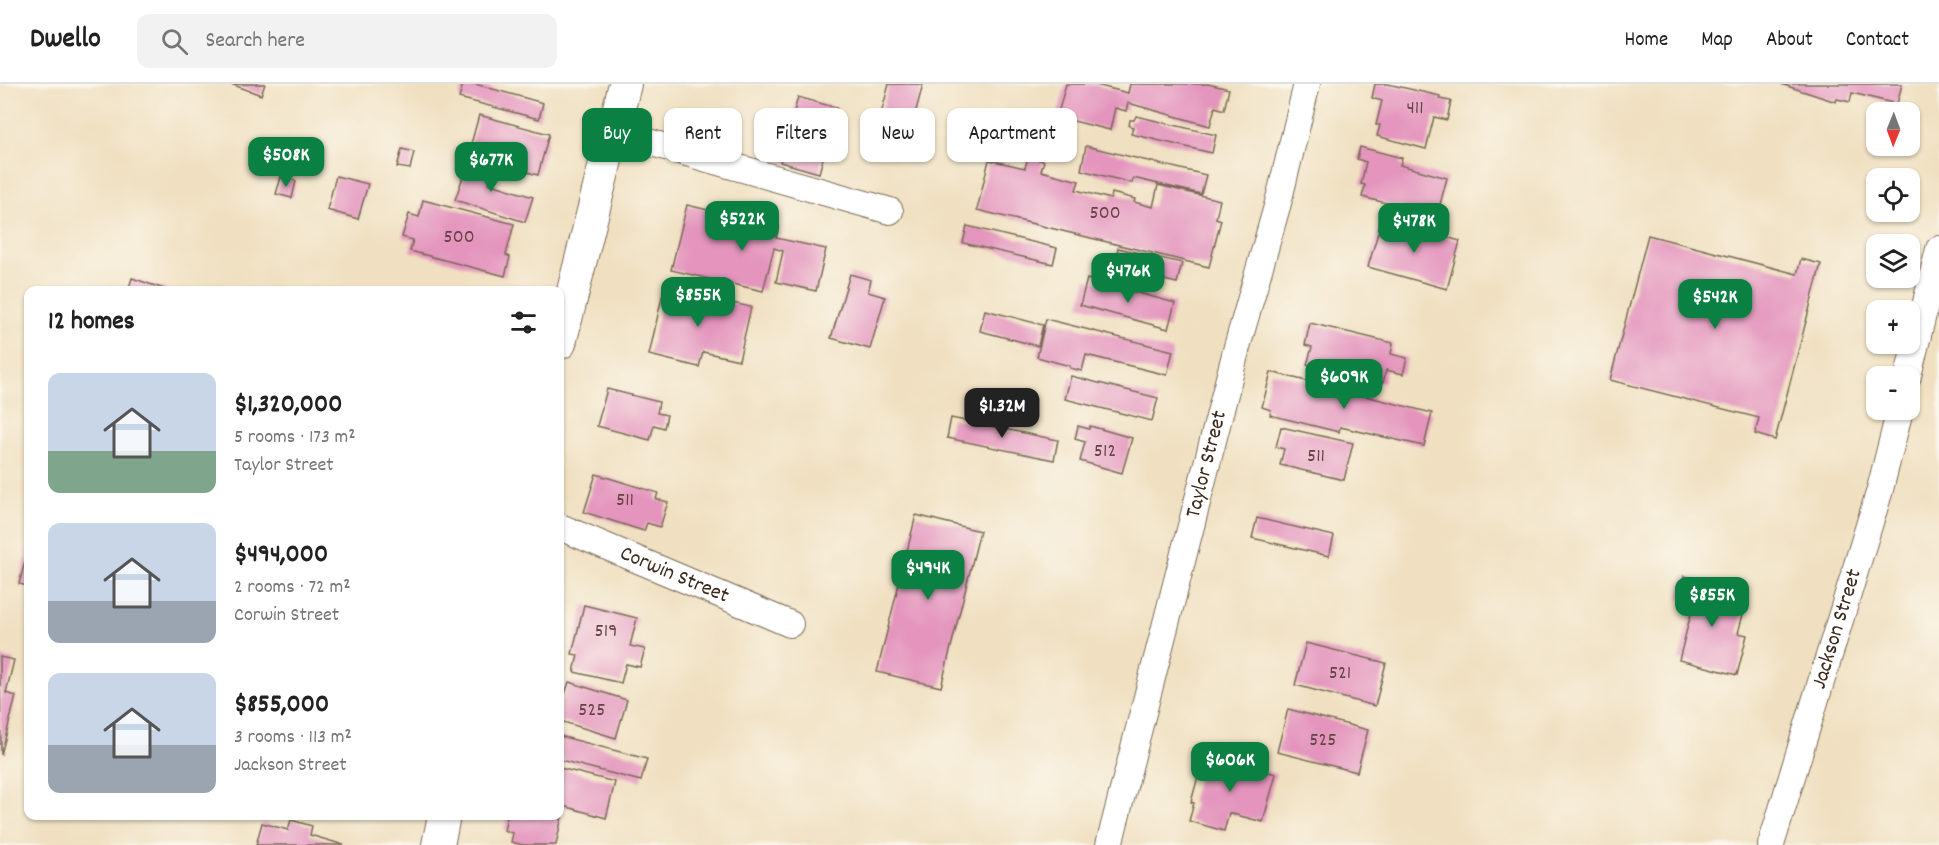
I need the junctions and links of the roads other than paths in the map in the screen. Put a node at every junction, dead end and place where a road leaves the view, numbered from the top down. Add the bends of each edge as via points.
1 (626, 84) edge
2 (1307, 84) edge
3 (620, 108) edge
4 (652, 143) edge
5 (605, 162) edge
6 (890, 211) dead end
7 (1939, 249) edge
8 (564, 327) edge
9 (1910, 366) edge
10 (1897, 420) edge
11 (564, 529) edge
12 (790, 624) dead end
13 (443, 820) edge
14 (438, 845) edge
15 (1109, 845) edge
16 (1771, 845) edge

1 - 3 street
2 - 15 street, Taylor Street
4 - 6 street
5 - 8 street
7 - 9 street
10 - 16 street, Jackson Street via 1879,493
11 - 12 street, Corwin Street
13 - 14 street

